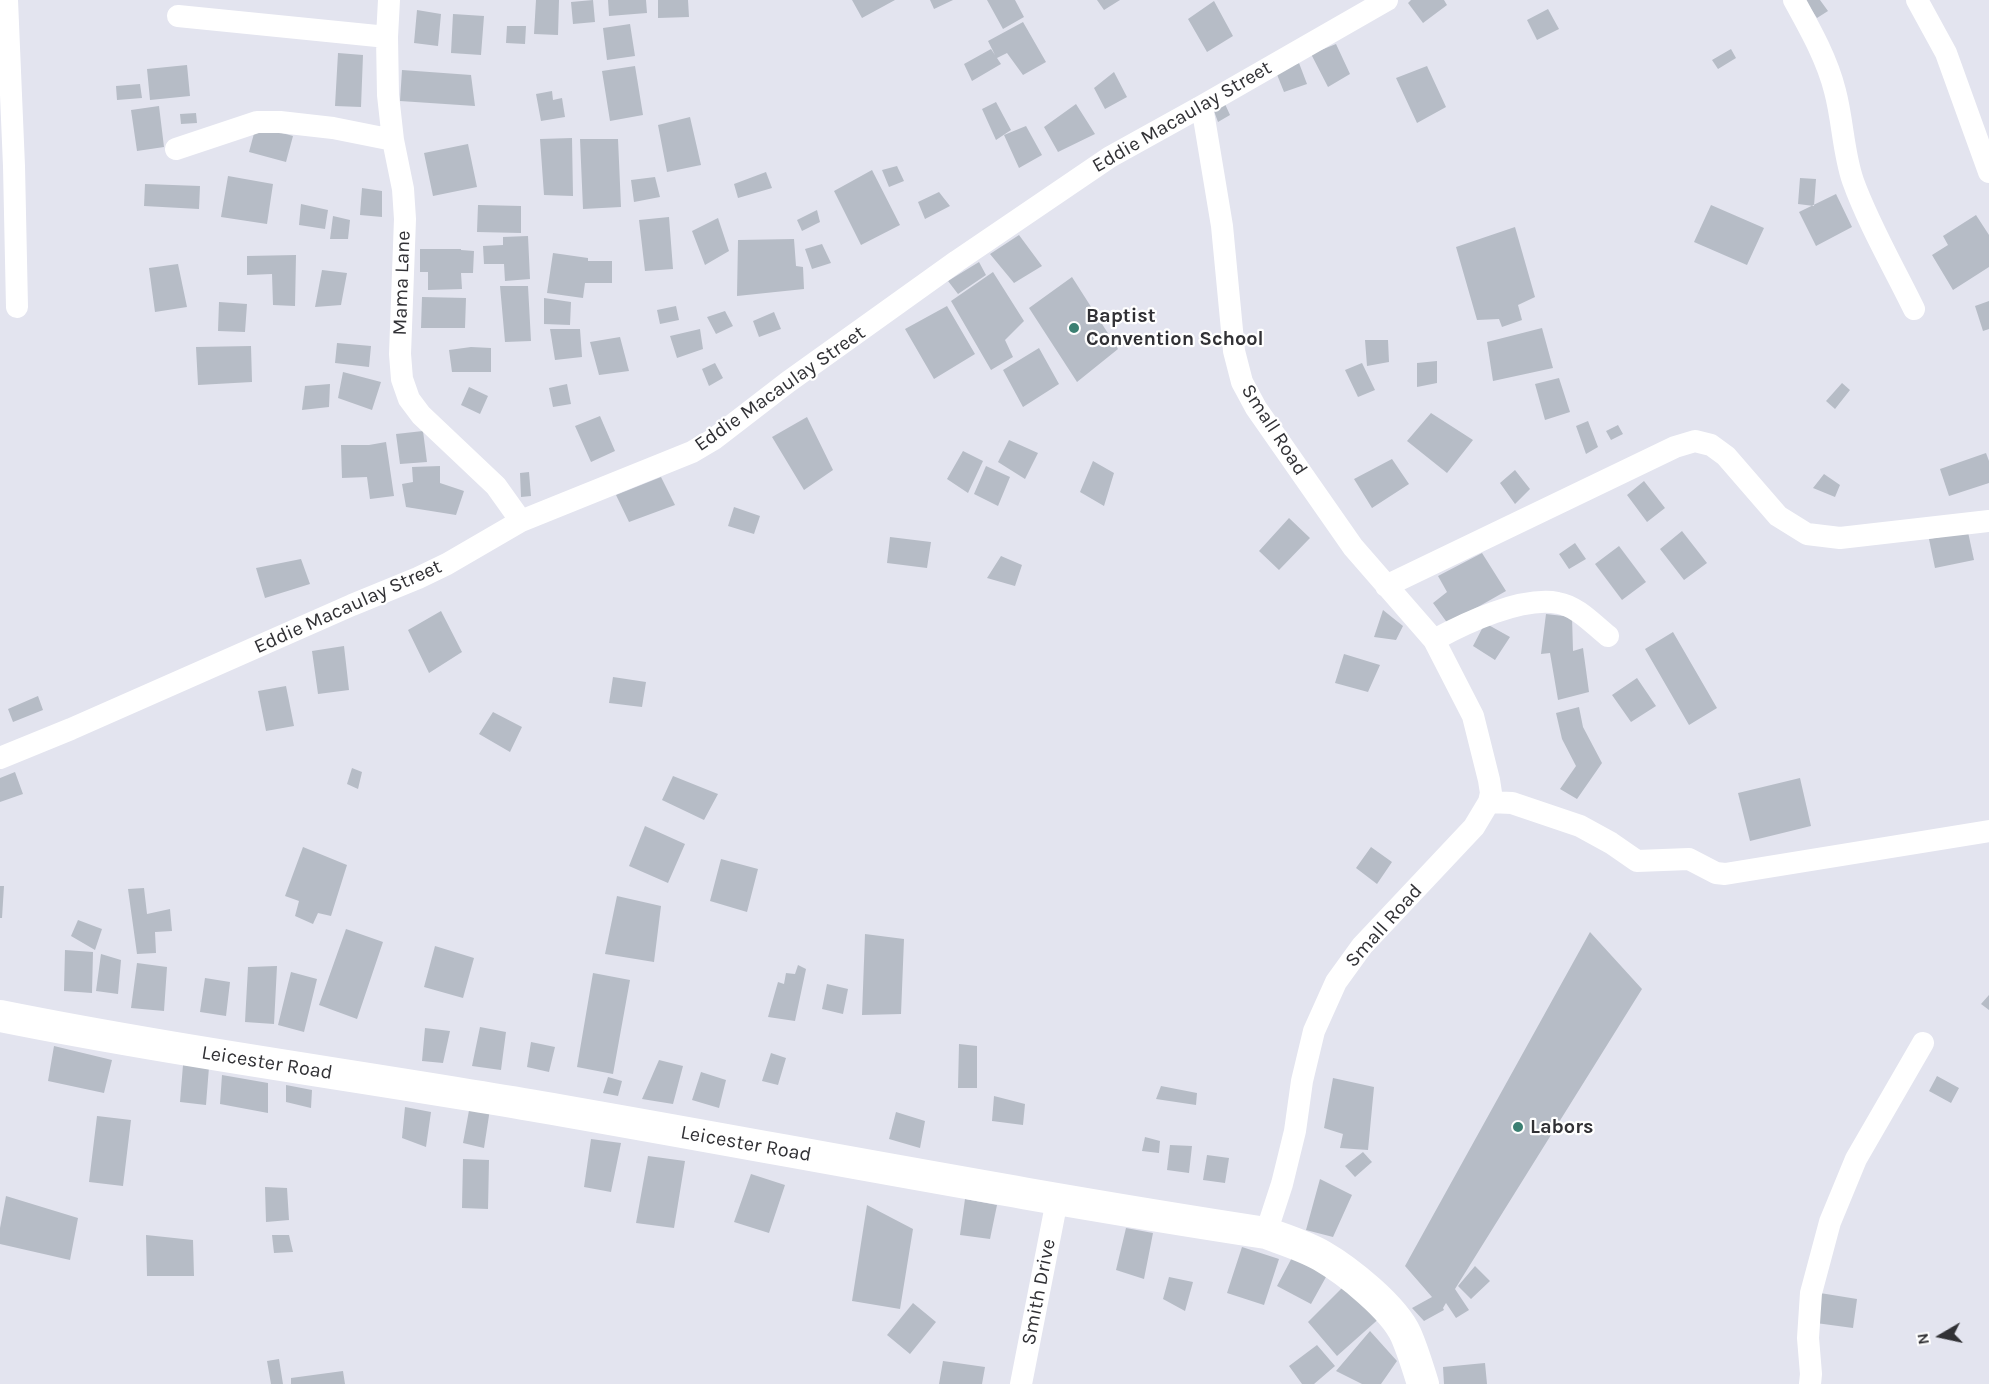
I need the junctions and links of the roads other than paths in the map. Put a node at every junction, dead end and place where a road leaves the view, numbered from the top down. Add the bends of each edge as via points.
1 (7, 0) edge
2 (389, 0) edge
3 (1387, 0) edge
4 (1794, 0) edge
5 (1917, 0) edge
6 (178, 16) dead end
7 (387, 37) junction
8 (1202, 106) junction
9 (393, 140) junction
10 (176, 149) dead end
11 (1989, 172) edge
12 (17, 307) dead end
13 (1914, 309) dead end
14 (521, 521) junction
15 (1989, 521) edge
16 (1386, 586) junction
17 (1608, 636) dead end
18 (1434, 640) junction
19 (0, 758) edge
20 (1489, 802) junction
21 (1989, 831) edge
22 (0, 1016) edge
23 (1923, 1043) dead end
24 (1057, 1200) junction
25 (1266, 1233) junction
26 (1021, 1384) edge
27 (1423, 1384) edge
28 (1810, 1384) edge

1 - 12 street
2 - 7 street, Mama Lane
3 - 8 street, Eddie Macaulay Street
4 - 13 street via 1828,68 1854,182
5 - 11 street via 1946,53
6 - 7 street
7 - 9 street, Mama Lane
8 - 14 street, Eddie Macaulay Street via 1110,157 957,261 714,439 692,452
8 - 16 street, Small Road via 1222,226 1234,351 1242,382 1353,548
9 - 10 street via 333,128 256,122
9 - 14 street, Mama Lane via 405,219 402,379 409,399 421,415 496,486
14 - 19 street, Eddie Macaulay Street via 428,573
15 - 16 street via 1840,538 1807,534 1778,516 1726,456 1711,445 1695,441 1675,447
16 - 18 street, Small Road
17 - 18 street via 1576,611 1559,603 1538,603 1486,615
18 - 20 street, Small Road via 1473,716 1489,780
20 - 21 street via 1512,803 1580,826 1637,861 1689,859 1725,874
20 - 25 street, Small Road via 1474,827 1362,946 1336,982 1314,1031 1295,1131
22 - 24 street, Leicester Road via 553,1109
23 - 28 street via 1856,1159 1830,1222 1811,1293
24 - 25 street, Leicester Road
24 - 26 street, Smith Drive
25 - 27 street, Leicester Road via 1321,1256 1390,1312 1406,1334

